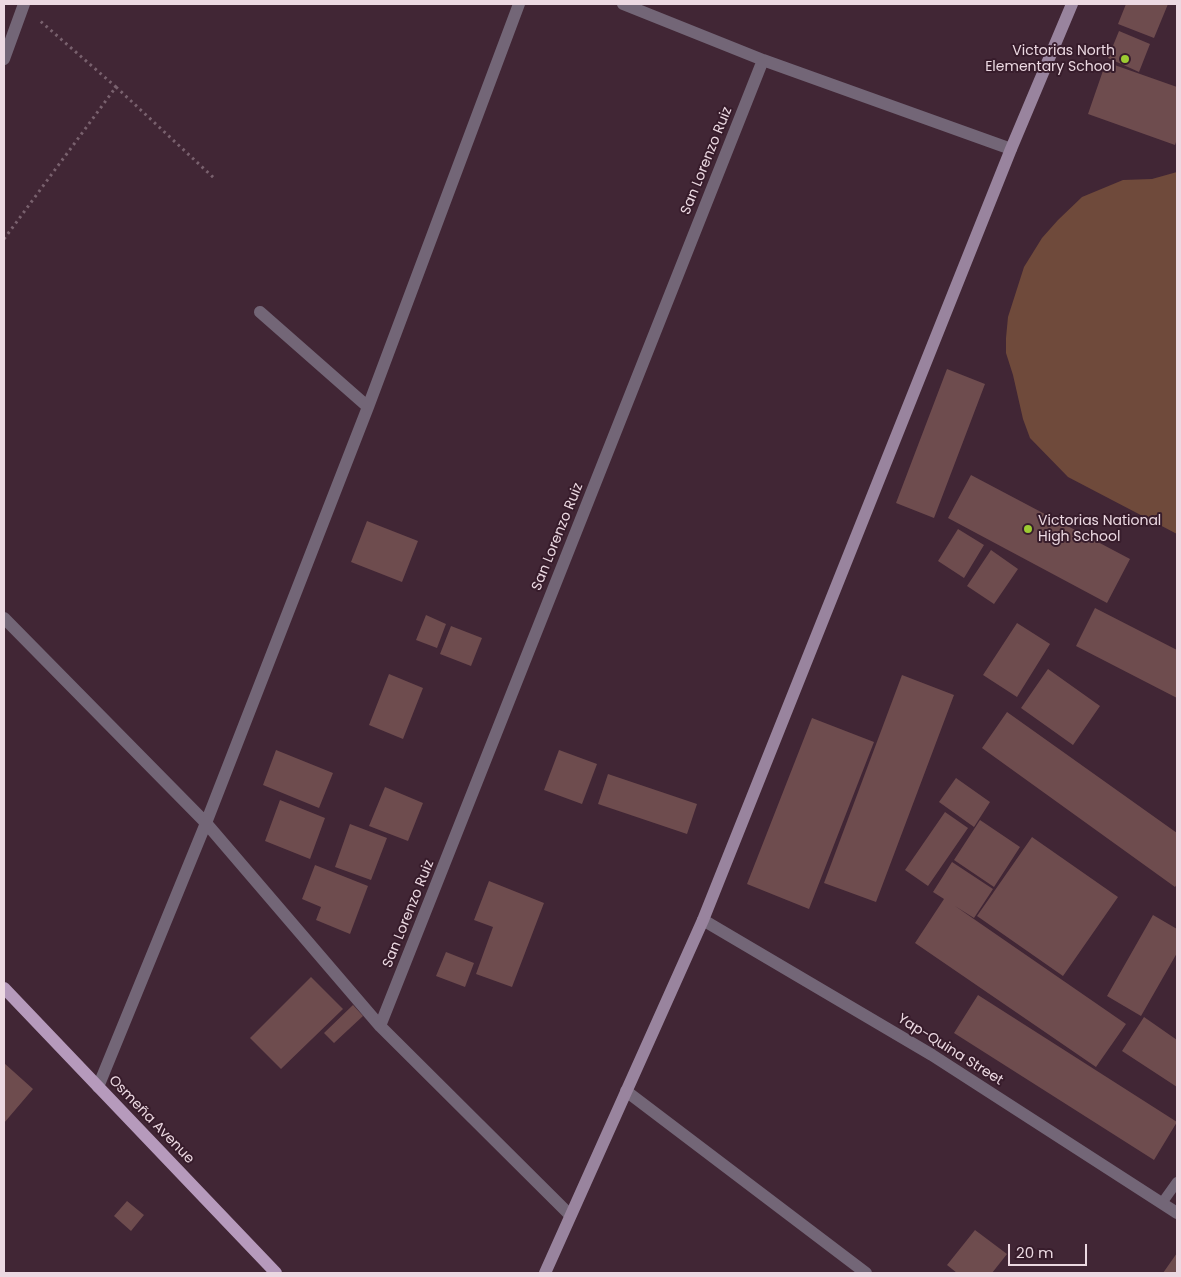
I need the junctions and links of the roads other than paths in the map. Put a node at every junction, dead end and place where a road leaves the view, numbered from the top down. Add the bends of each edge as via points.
1 (520, 4) edge
2 (623, 4) edge
3 (1072, 4) edge
4 (23, 6) edge
5 (4, 59) edge
6 (763, 60) junction
7 (1011, 149) junction
8 (260, 312) dead end
9 (368, 407) junction
10 (4, 618) edge
11 (206, 823) junction
12 (703, 920) junction
13 (4, 988) edge
14 (380, 1026) junction
15 (98, 1087) junction
16 (626, 1091) junction
17 (1177, 1182) edge
18 (1162, 1203) junction
19 (1177, 1212) edge
20 (570, 1215) junction
21 (276, 1273) edge
22 (545, 1273) edge
23 (866, 1273) edge

1 - 9 street
2 - 6 street
3 - 7 street
4 - 5 street
6 - 7 street
6 - 14 street, San Lorenzo Ruiz
7 - 12 street
8 - 9 street
9 - 11 street
10 - 11 street
11 - 14 street
11 - 15 street
12 - 16 street
12 - 18 street, Yap-Quina Street via 932,1055
13 - 15 main road, Osmeña Avenue
14 - 20 street
15 - 21 main road, Osmeña Avenue
16 - 20 street
16 - 23 street
17 - 18 lane
18 - 19 street, Yap-Quina Street
20 - 22 street

